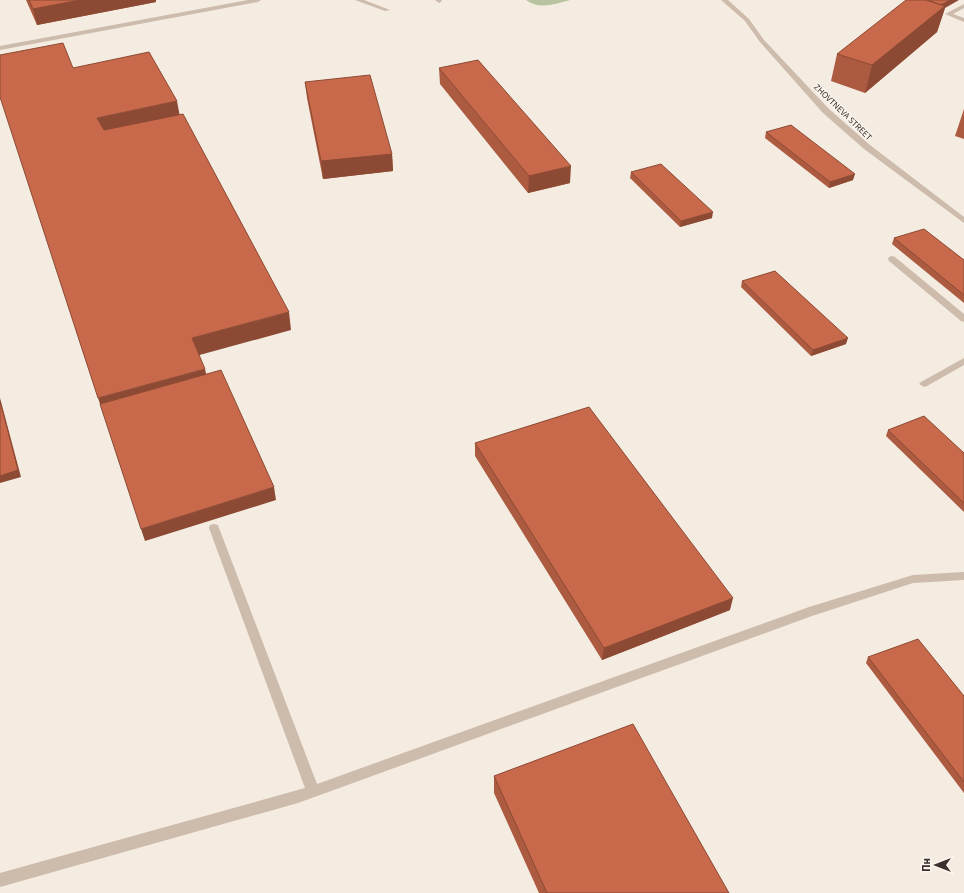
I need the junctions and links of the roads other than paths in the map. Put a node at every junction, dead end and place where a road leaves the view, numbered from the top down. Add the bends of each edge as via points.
1 (258, 0) edge
2 (358, 0) edge
3 (724, 0) edge
4 (964, 6) edge
5 (387, 10) dead end
6 (964, 20) edge
7 (0, 48) edge
8 (964, 221) edge
9 (892, 259) dead end
10 (964, 319) edge
11 (964, 361) edge
12 (924, 384) dead end
13 (214, 528) dead end
14 (964, 576) edge
15 (313, 792) junction
16 (0, 880) edge

1 - 7 street
2 - 5 street
3 - 8 street, ZHOVTNEVA STREET via 747,20 762,41 826,111 867,147
4 - 6 street via 948,14
9 - 10 street
11 - 12 street
13 - 15 street
14 - 15 street via 913,579 809,612
15 - 16 street

